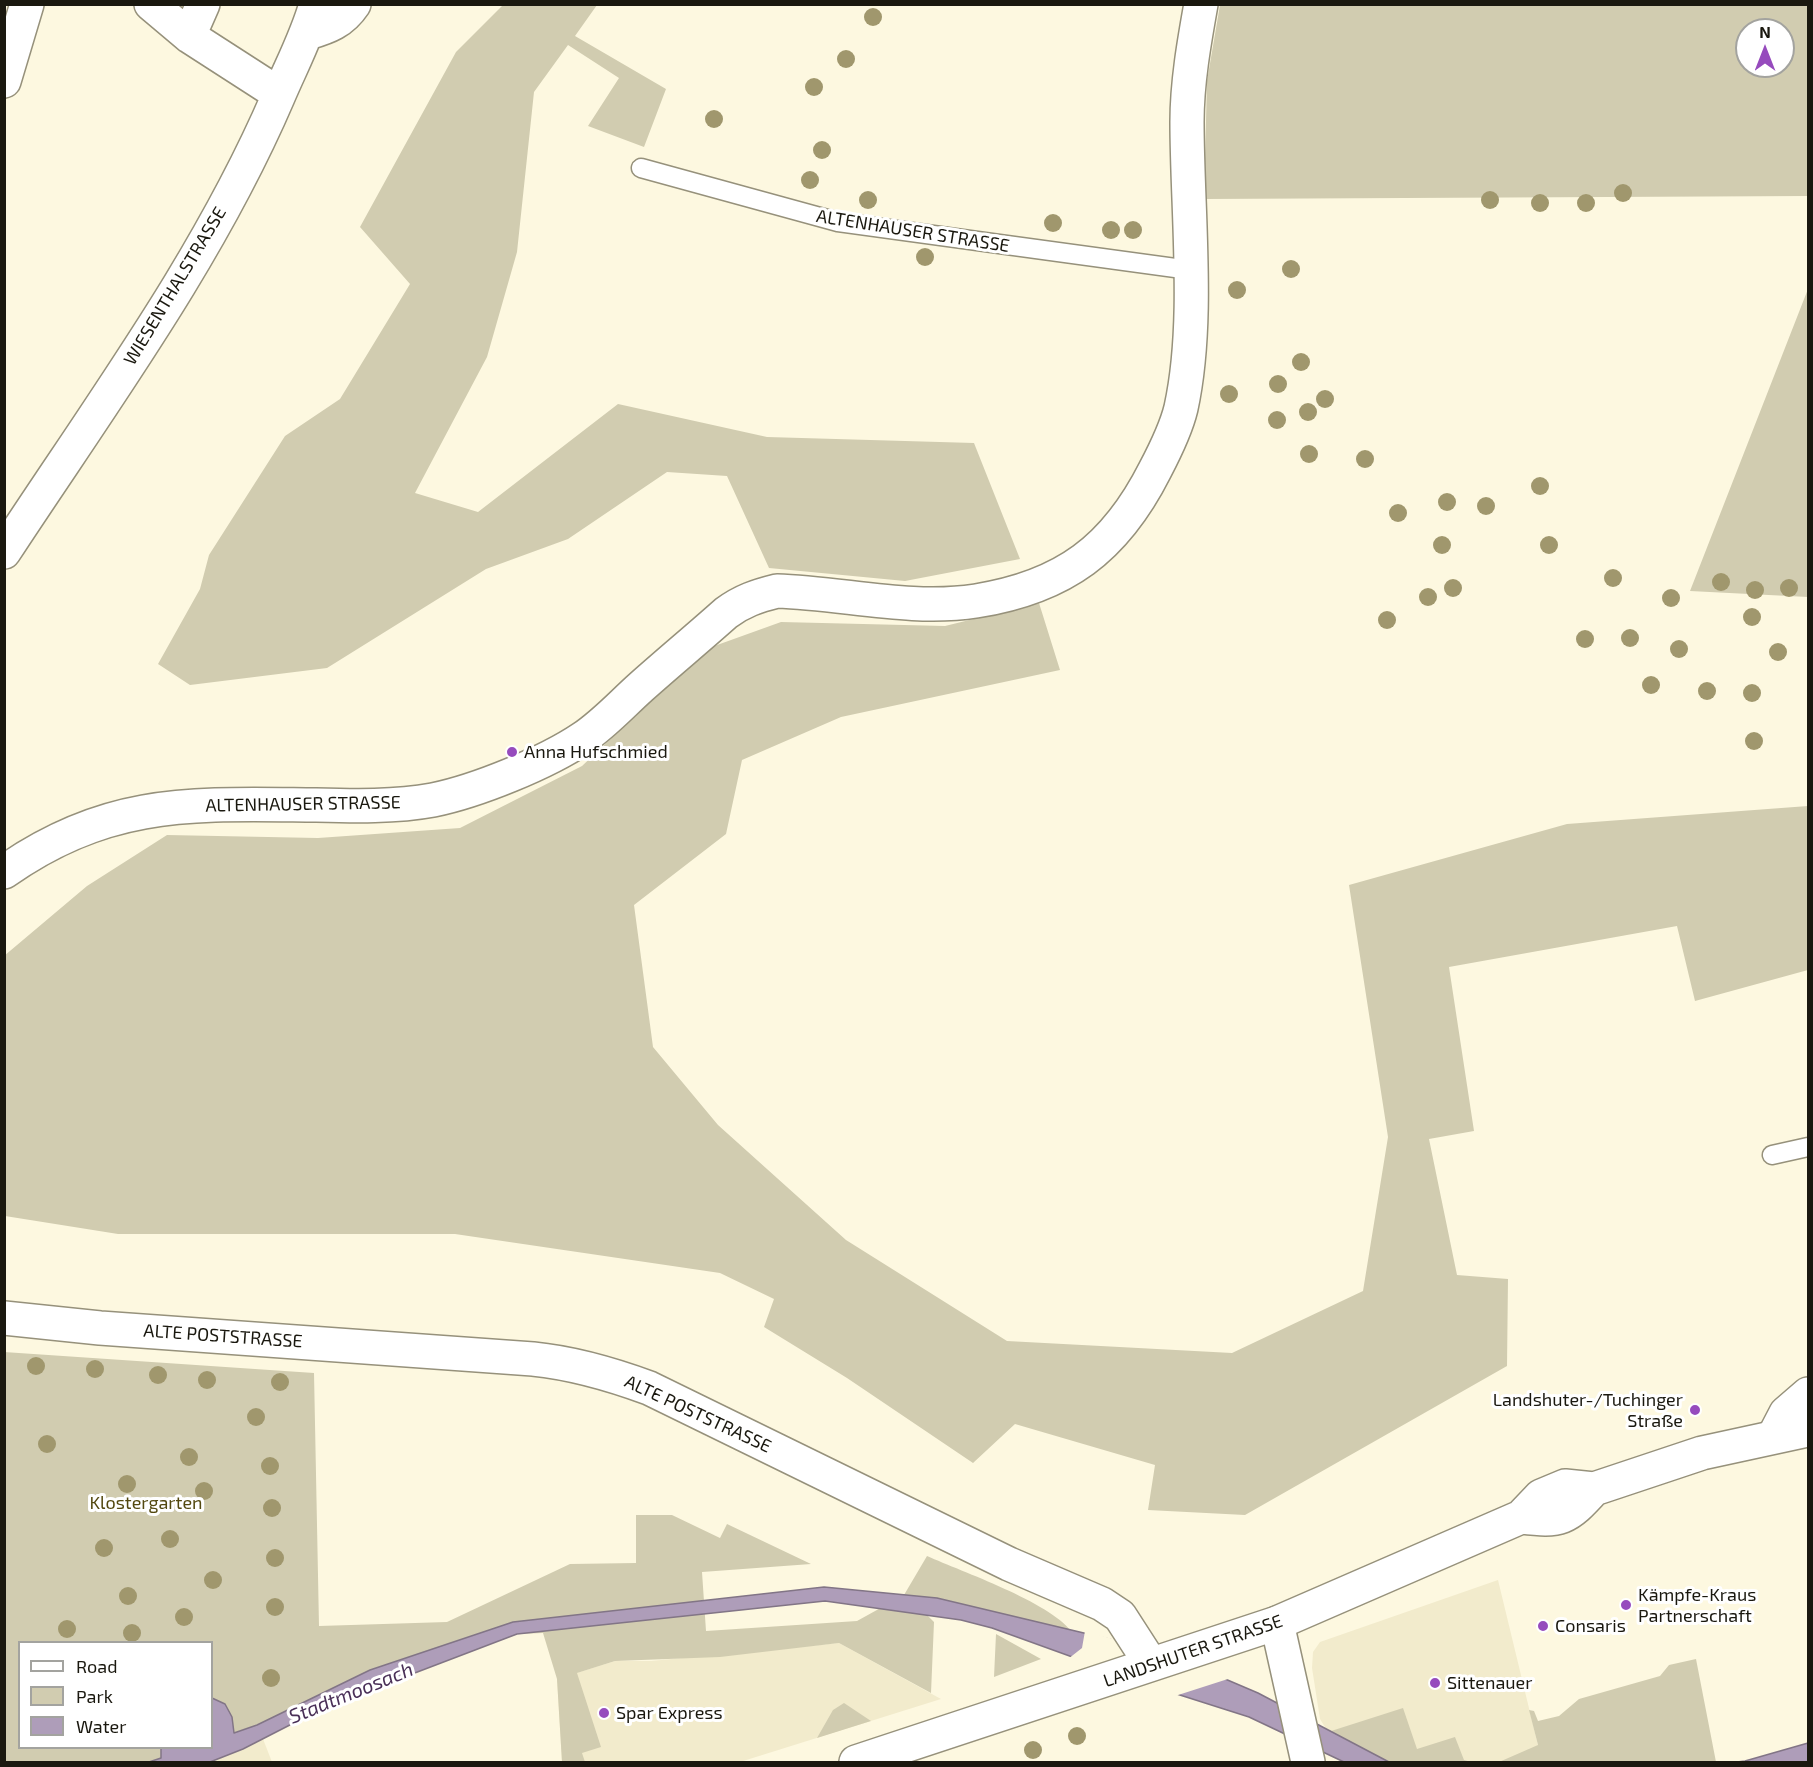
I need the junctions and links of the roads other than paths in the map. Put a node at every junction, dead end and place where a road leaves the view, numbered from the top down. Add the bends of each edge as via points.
1 (27, 4) edge
2 (151, 4) edge
3 (203, 4) edge
4 (354, 4) edge
5 (1201, 4) edge
6 (312, 19) edge
7 (189, 36) junction
8 (4, 81) edge
9 (279, 94) junction
10 (640, 168) dead end
11 (1190, 270) junction
12 (4, 552) edge
13 (4, 872) edge
14 (1809, 1146) edge
15 (1772, 1155) dead end
16 (4, 1318) edge
17 (1809, 1394) edge
18 (1809, 1430) edge
19 (1774, 1436) junction
20 (1277, 1623) junction
21 (1151, 1664) junction
22 (1307, 1759) edge
23 (856, 1762) edge

1 - 8 street
2 - 7 street
3 - 7 street
4 - 6 street via 346,17 330,27
5 - 11 street, ALTENHAUSER STRASSE via 1187,119
6 - 9 street, WIESENTHALSTRASSE
7 - 9 street
9 - 12 street, WIESENTHALSTRASSE via 256,147 197,254 109,398
10 - 11 lane, ALTENHAUSER STRASSE via 838,222
11 - 13 street, ALTENHAUSER STRASSE via 1189,340 1181,408 1161,459 1118,530 1080,564 1046,582 984,599 940,603 777,591 759,596 726,613 583,738 479,786 406,803 200,805 144,811 76,830
14 - 15 lane
16 - 21 street, ALTE POSTSTRASSE via 520,1358 588,1368 649,1388 998,1559 1101,1604 1125,1622
17 - 19 street via 1785,1413
18 - 19 street, LANDSHUTER STRASSE
19 - 20 street, LANDSHUTER STRASSE via 1659,1466 1594,1489 1575,1510 1554,1520 1521,1517
20 - 21 street, LANDSHUTER STRASSE
20 - 22 street
21 - 23 street, LANDSHUTER STRASSE

